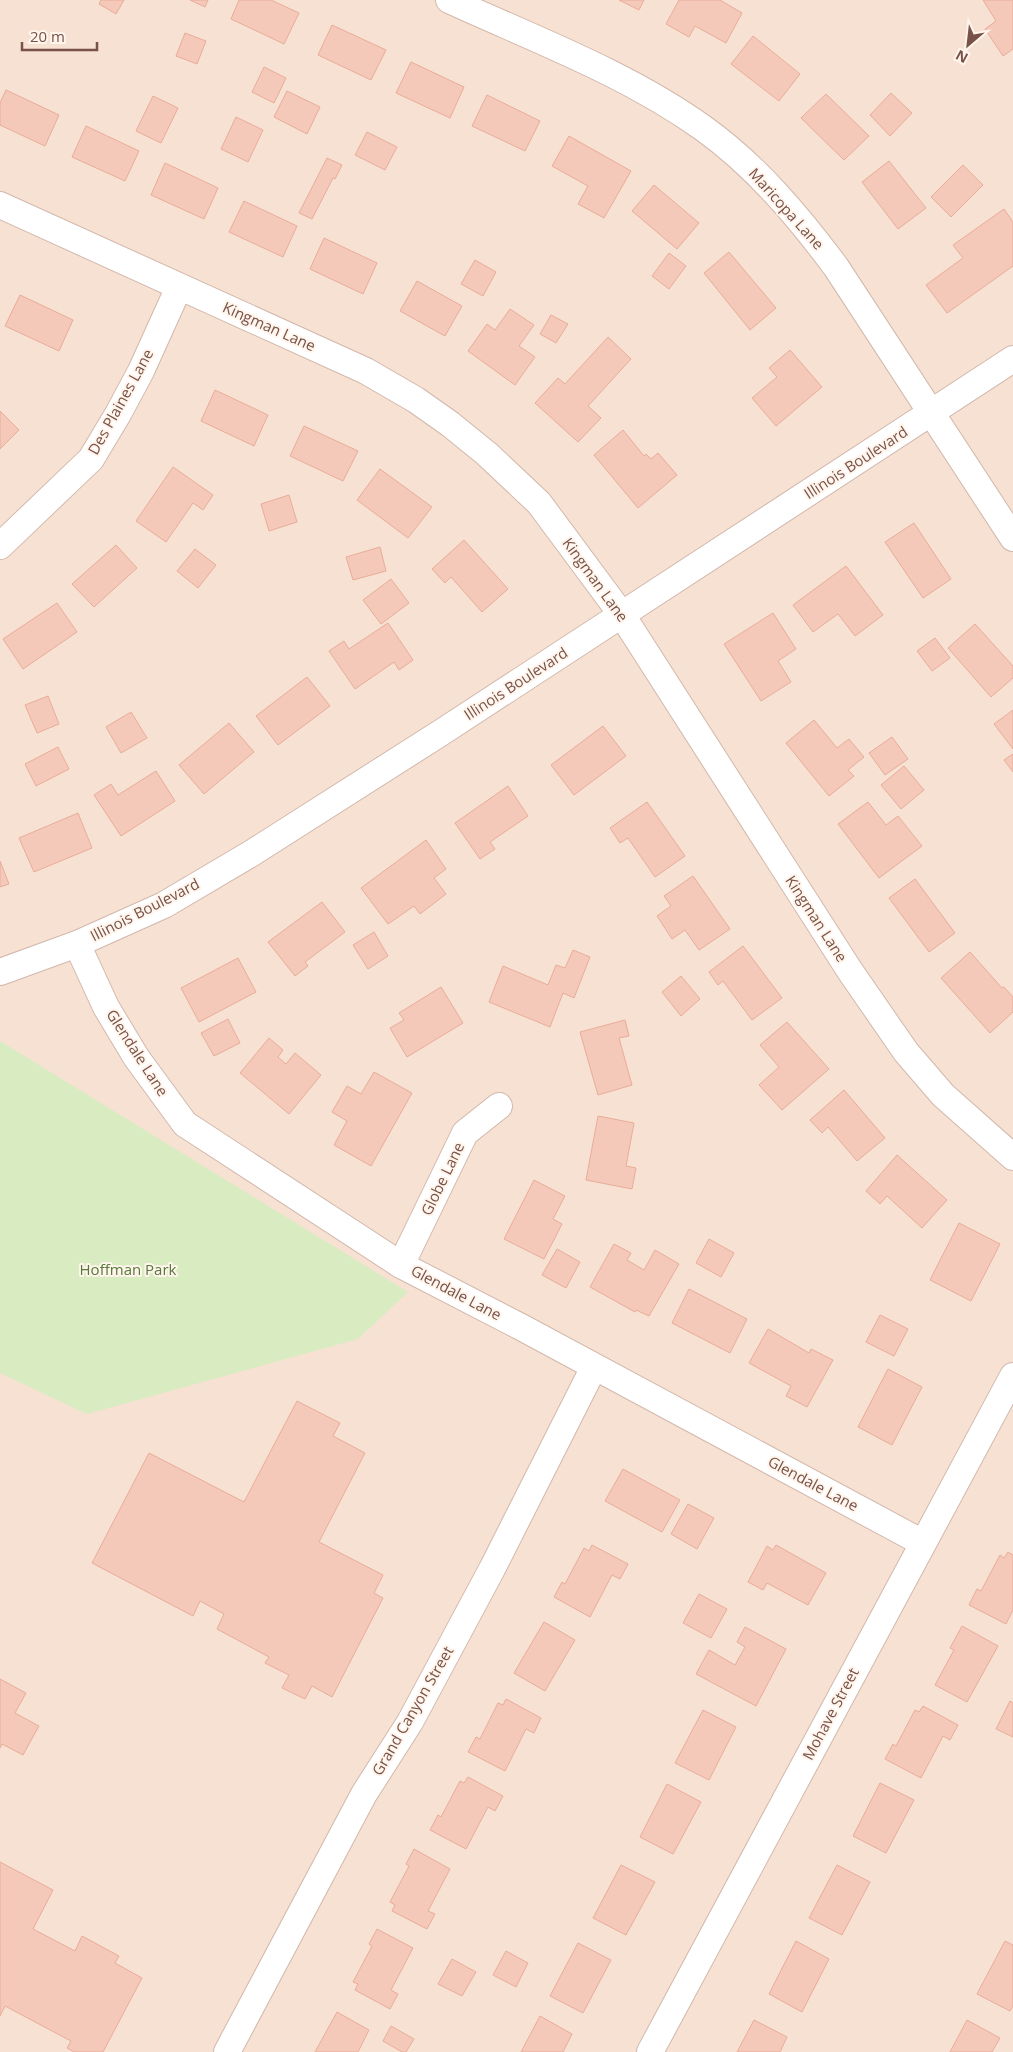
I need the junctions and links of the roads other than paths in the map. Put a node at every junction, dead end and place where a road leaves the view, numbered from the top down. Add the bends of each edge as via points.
1 (449, 0) edge
2 (0, 205) edge
3 (179, 286) junction
4 (1013, 359) edge
5 (932, 414) junction
6 (1013, 538) edge
7 (0, 546) edge
8 (622, 615) junction
9 (77, 944) junction
10 (0, 972) edge
11 (499, 1106) dead end
12 (1013, 1157) edge
13 (400, 1264) junction
14 (594, 1367) junction
15 (1013, 1376) edge
16 (923, 1543) junction
17 (227, 2052) edge
18 (650, 2052) edge

1 - 5 street, Maricopa Lane via 628,82 670,106 730,150 812,235
2 - 3 street, Kingman Lane
3 - 7 street, Des Plaines Lane via 141,371 91,459
3 - 8 street, Kingman Lane via 366,371 450,424 539,502
4 - 5 street, Illinois Boulevard
5 - 6 street, Maricopa Lane
5 - 8 street, Illinois Boulevard
8 - 9 street, Illinois Boulevard via 252,853 164,905
8 - 12 street, Kingman Lane via 844,962 906,1052 943,1095
9 - 10 street, Illinois Boulevard
9 - 13 street, Glendale Lane via 111,1016 136,1057 185,1124
11 - 13 street, Globe Lane via 465,1133
13 - 14 street, Glendale Lane
14 - 16 street, Glendale Lane
14 - 17 street, Grand Canyon Street via 492,1569 414,1714 364,1794
15 - 16 street, Mohave Street
16 - 18 street, Mohave Street

